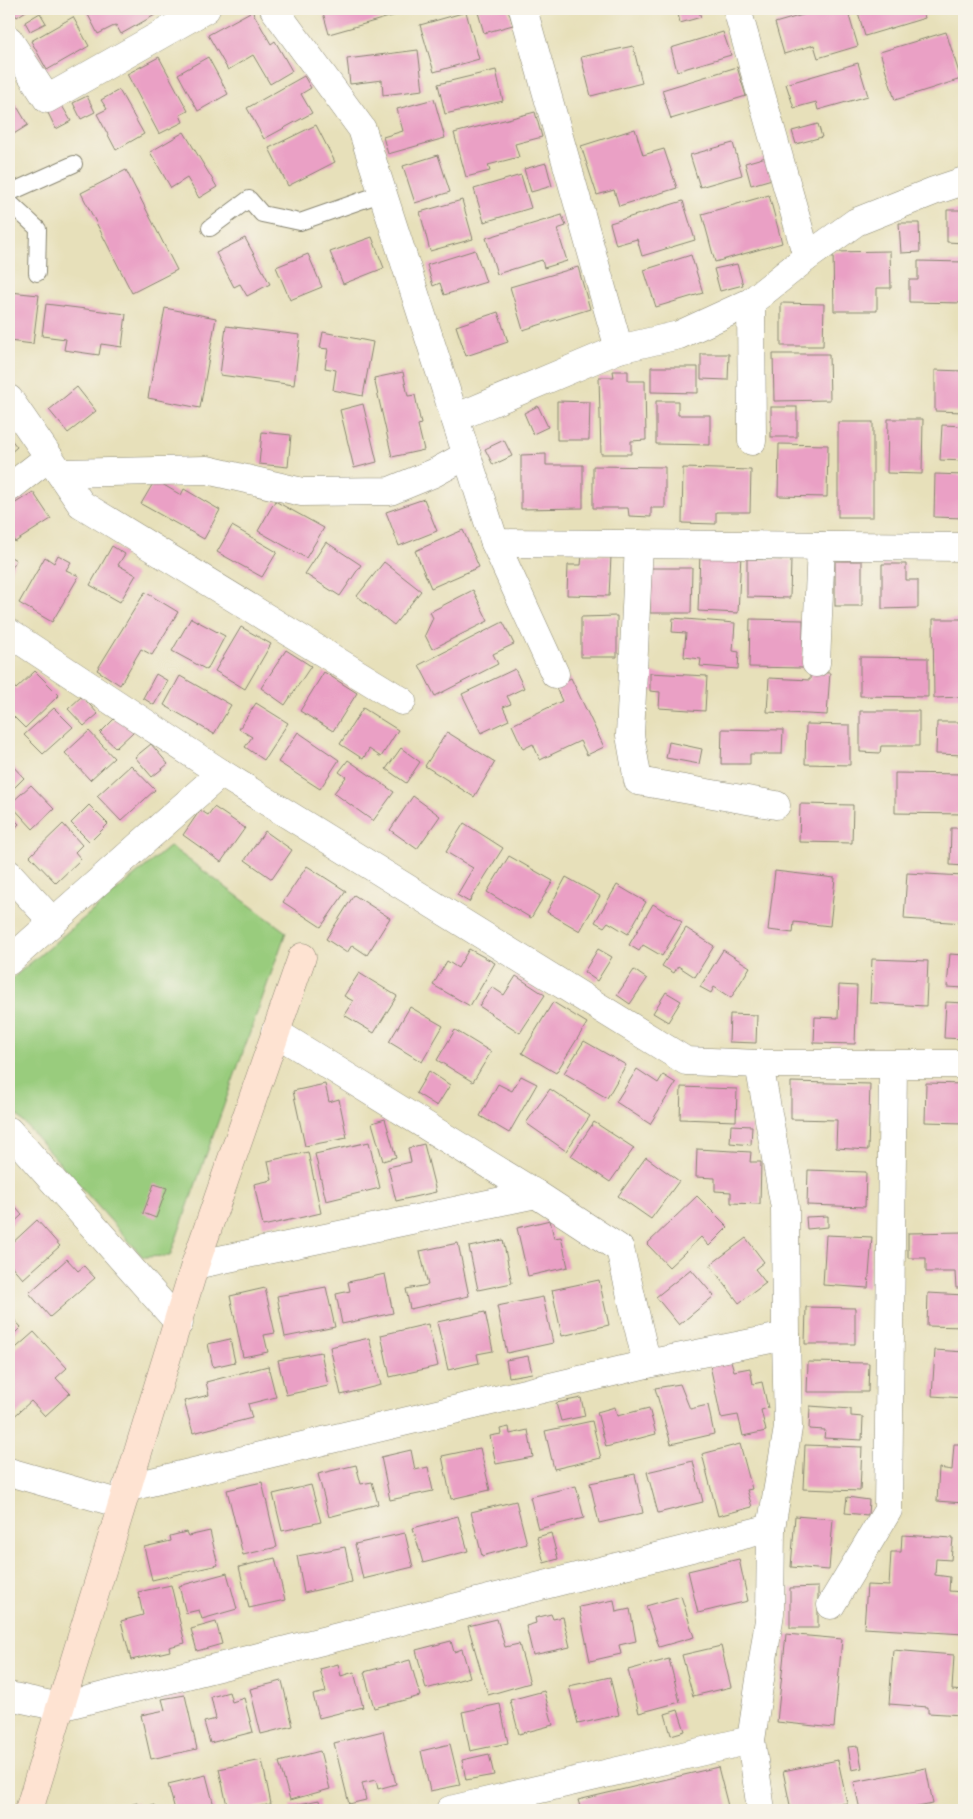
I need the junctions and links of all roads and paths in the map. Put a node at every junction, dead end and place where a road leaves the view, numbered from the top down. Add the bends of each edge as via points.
1 (206, 9) edge
2 (274, 9) edge
3 (523, 9) edge
4 (737, 9) edge
5 (9, 40) edge
6 (74, 164) dead end
7 (964, 181) edge
8 (9, 193) edge
9 (383, 193) junction
10 (9, 202) edge
11 (210, 228) dead end
12 (807, 257) junction
13 (37, 273) dead end
14 (751, 302) junction
15 (619, 348) junction
16 (9, 399) edge
17 (455, 418) junction
18 (752, 441) dead end
19 (467, 455) junction
20 (54, 465) junction
21 (9, 488) edge
22 (494, 543) junction
23 (639, 544) junction
24 (821, 546) junction
25 (964, 547) edge
26 (9, 633) edge
27 (816, 663) dead end
28 (555, 674) dead end
29 (402, 701) dead end
30 (221, 773) junction
31 (776, 805) dead end
32 (9, 874) edge
33 (53, 922) junction
34 (302, 958) dead end
35 (9, 962) edge
36 (275, 1032) junction
37 (759, 1064) junction
38 (964, 1064) edge
39 (893, 1065) junction
40 (9, 1131) edge
41 (536, 1194) junction
42 (195, 1266) junction
43 (179, 1323) junction
44 (786, 1336) junction
45 (647, 1364) junction
46 (9, 1472) edge
47 (124, 1496) junction
48 (771, 1528) junction
49 (831, 1604) dead end
50 (9, 1696) edge
51 (60, 1707) junction
52 (751, 1740) junction
53 (29, 1810) edge
54 (450, 1810) edge
55 (761, 1810) edge

1 - 5 street via 47,99
2 - 9 street via 362,129
3 - 15 street
4 - 12 street
6 - 8 lane
7 - 12 street via 856,222
9 - 11 lane via 300,222 262,214 249,199
9 - 17 street
10 - 13 lane via 38,228
12 - 14 street
14 - 15 street via 678,335
14 - 18 street
15 - 17 street
16 - 20 street
17 - 19 street
19 - 20 street via 390,491 302,492 207,470
19 - 22 street
20 - 21 street
20 - 29 street via 81,504
22 - 23 street
22 - 28 street
23 - 24 street
23 - 31 street via 630,735 638,781
24 - 25 street
24 - 27 street
26 - 30 street
30 - 33 street
30 - 37 street via 686,1061
32 - 33 street
33 - 35 street
34 - 36 street
36 - 41 street
36 - 42 street
37 - 39 street
37 - 44 street via 785,1208
38 - 39 street
39 - 49 street via 888,1510
40 - 43 street
41 - 42 street
41 - 45 street via 620,1250
42 - 43 street
43 - 47 street
44 - 45 street
44 - 48 street via 788,1428
45 - 47 street
46 - 47 street
47 - 51 street
48 - 51 street
48 - 52 street via 770,1613
50 - 51 street
51 - 53 street
52 - 54 street
52 - 55 street

